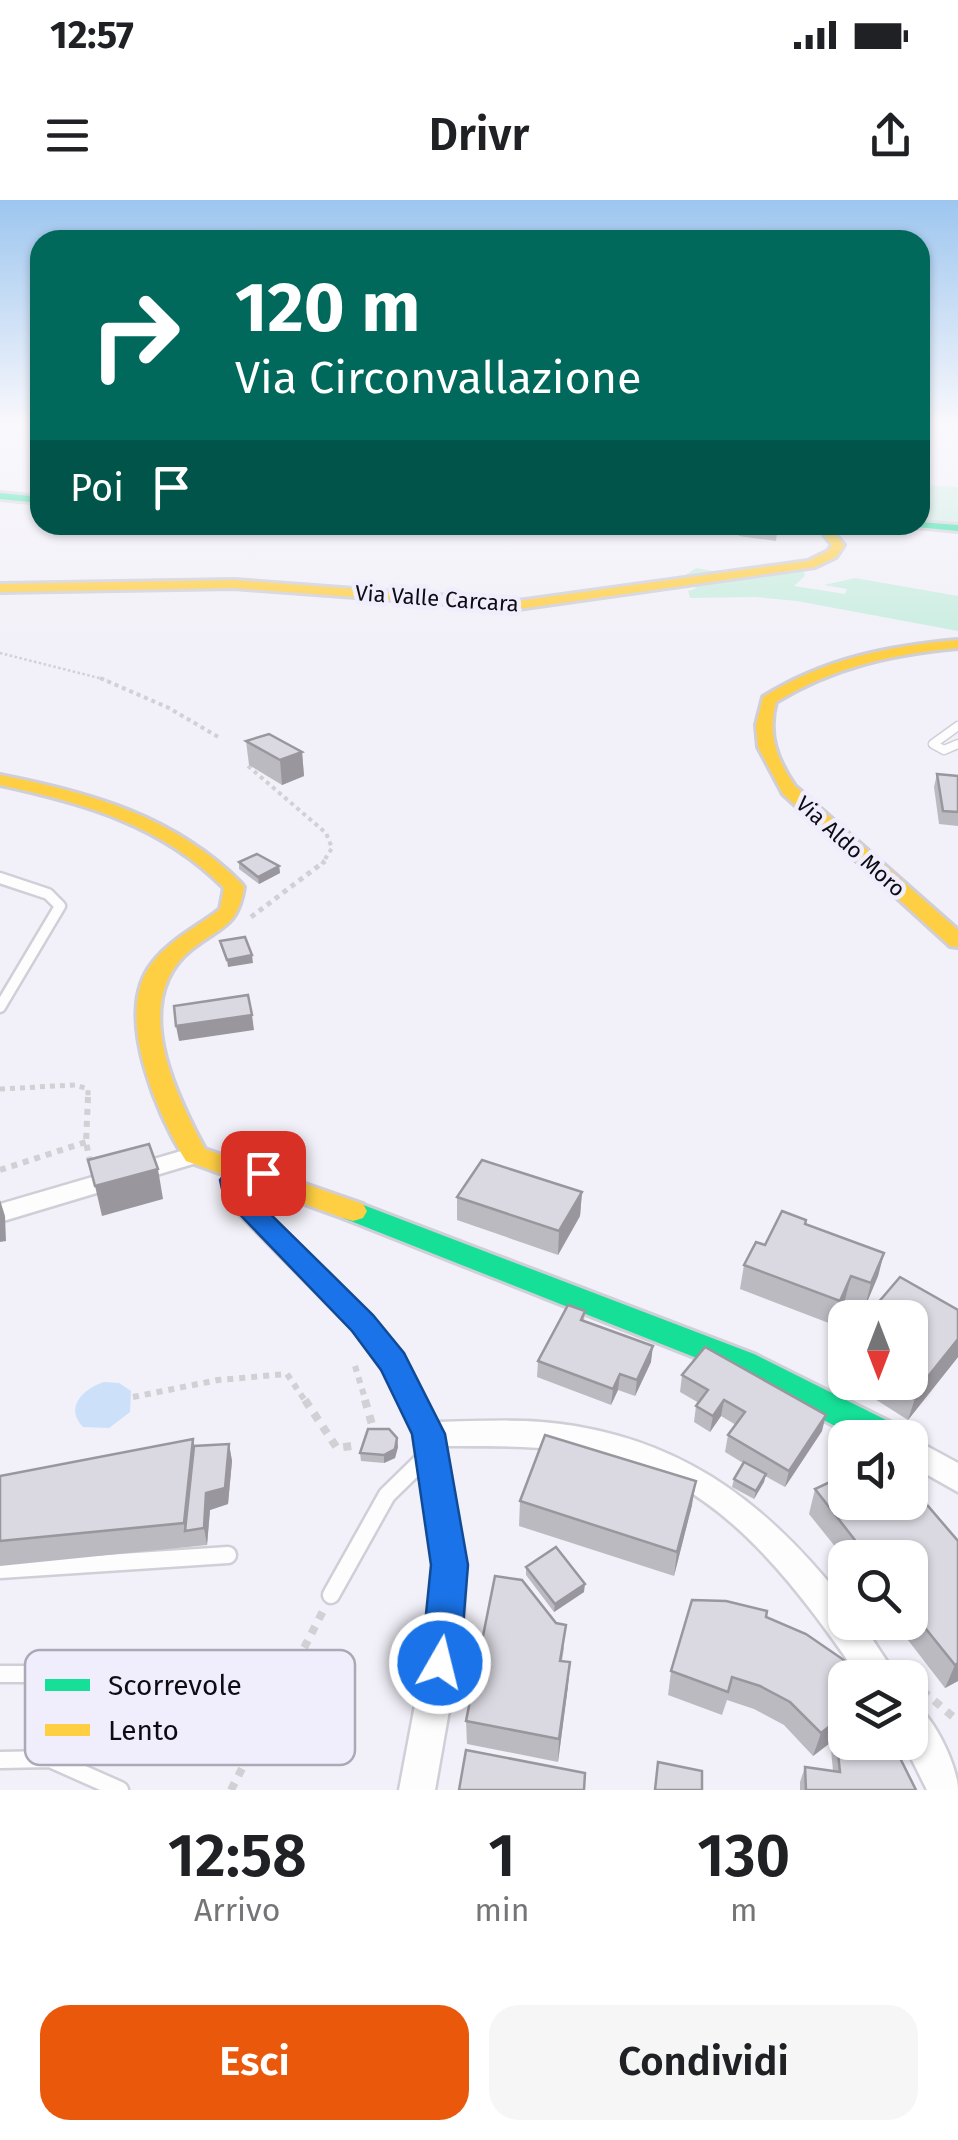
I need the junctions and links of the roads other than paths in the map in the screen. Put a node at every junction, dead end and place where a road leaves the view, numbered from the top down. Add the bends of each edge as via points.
1 (930, 526) edge
2 (958, 528) edge
3 (830, 535) edge
4 (0, 588) edge
5 (958, 644) edge
6 (958, 726) edge
7 (958, 744) edge
8 (0, 780) edge
9 (0, 878) edge
10 (958, 940) edge
11 (0, 1006) edge
12 (194, 1155) junction
13 (250, 1170) junction
14 (0, 1212) edge
15 (855, 1420) edge
16 (430, 1442) junction
17 (928, 1461) edge
18 (958, 1479) edge
19 (228, 1555) dead end
20 (0, 1570) edge
21 (328, 1600) road end
22 (868, 1660) edge
23 (928, 1755) edge
24 (0, 1760) edge
25 (25, 1760) edge
26 (64, 1765) edge
27 (120, 1790) edge
28 (418, 1790) edge
29 (946, 1790) edge

1 - 2 street
3 - 4 street, Via Valle Carcara via 838,544 832,554 811,564 546,603 465,604 234,584
5 - 10 street, Via Aldo Moro via 903,647 816,671 769,700 761,736 789,790
6 - 7 lane via 933,744 938,750
8 - 12 street via 74,798 190,842 234,888 230,911 164,962 147,997 170,1104
9 - 11 lane via 48,894 60,906
12 - 13 street
12 - 14 street
13 - 15 street via 742,1362
13 - 16 street via 234,1180 238,1198 362,1323 392,1362
16 - 21 lane via 387,1495
16 - 22 street via 577,1438 680,1472 766,1532
16 - 28 street via 450,1565 446,1631
17 - 18 street
19 - 20 lane
23 - 29 street
24 - 25 lane
26 - 27 lane

